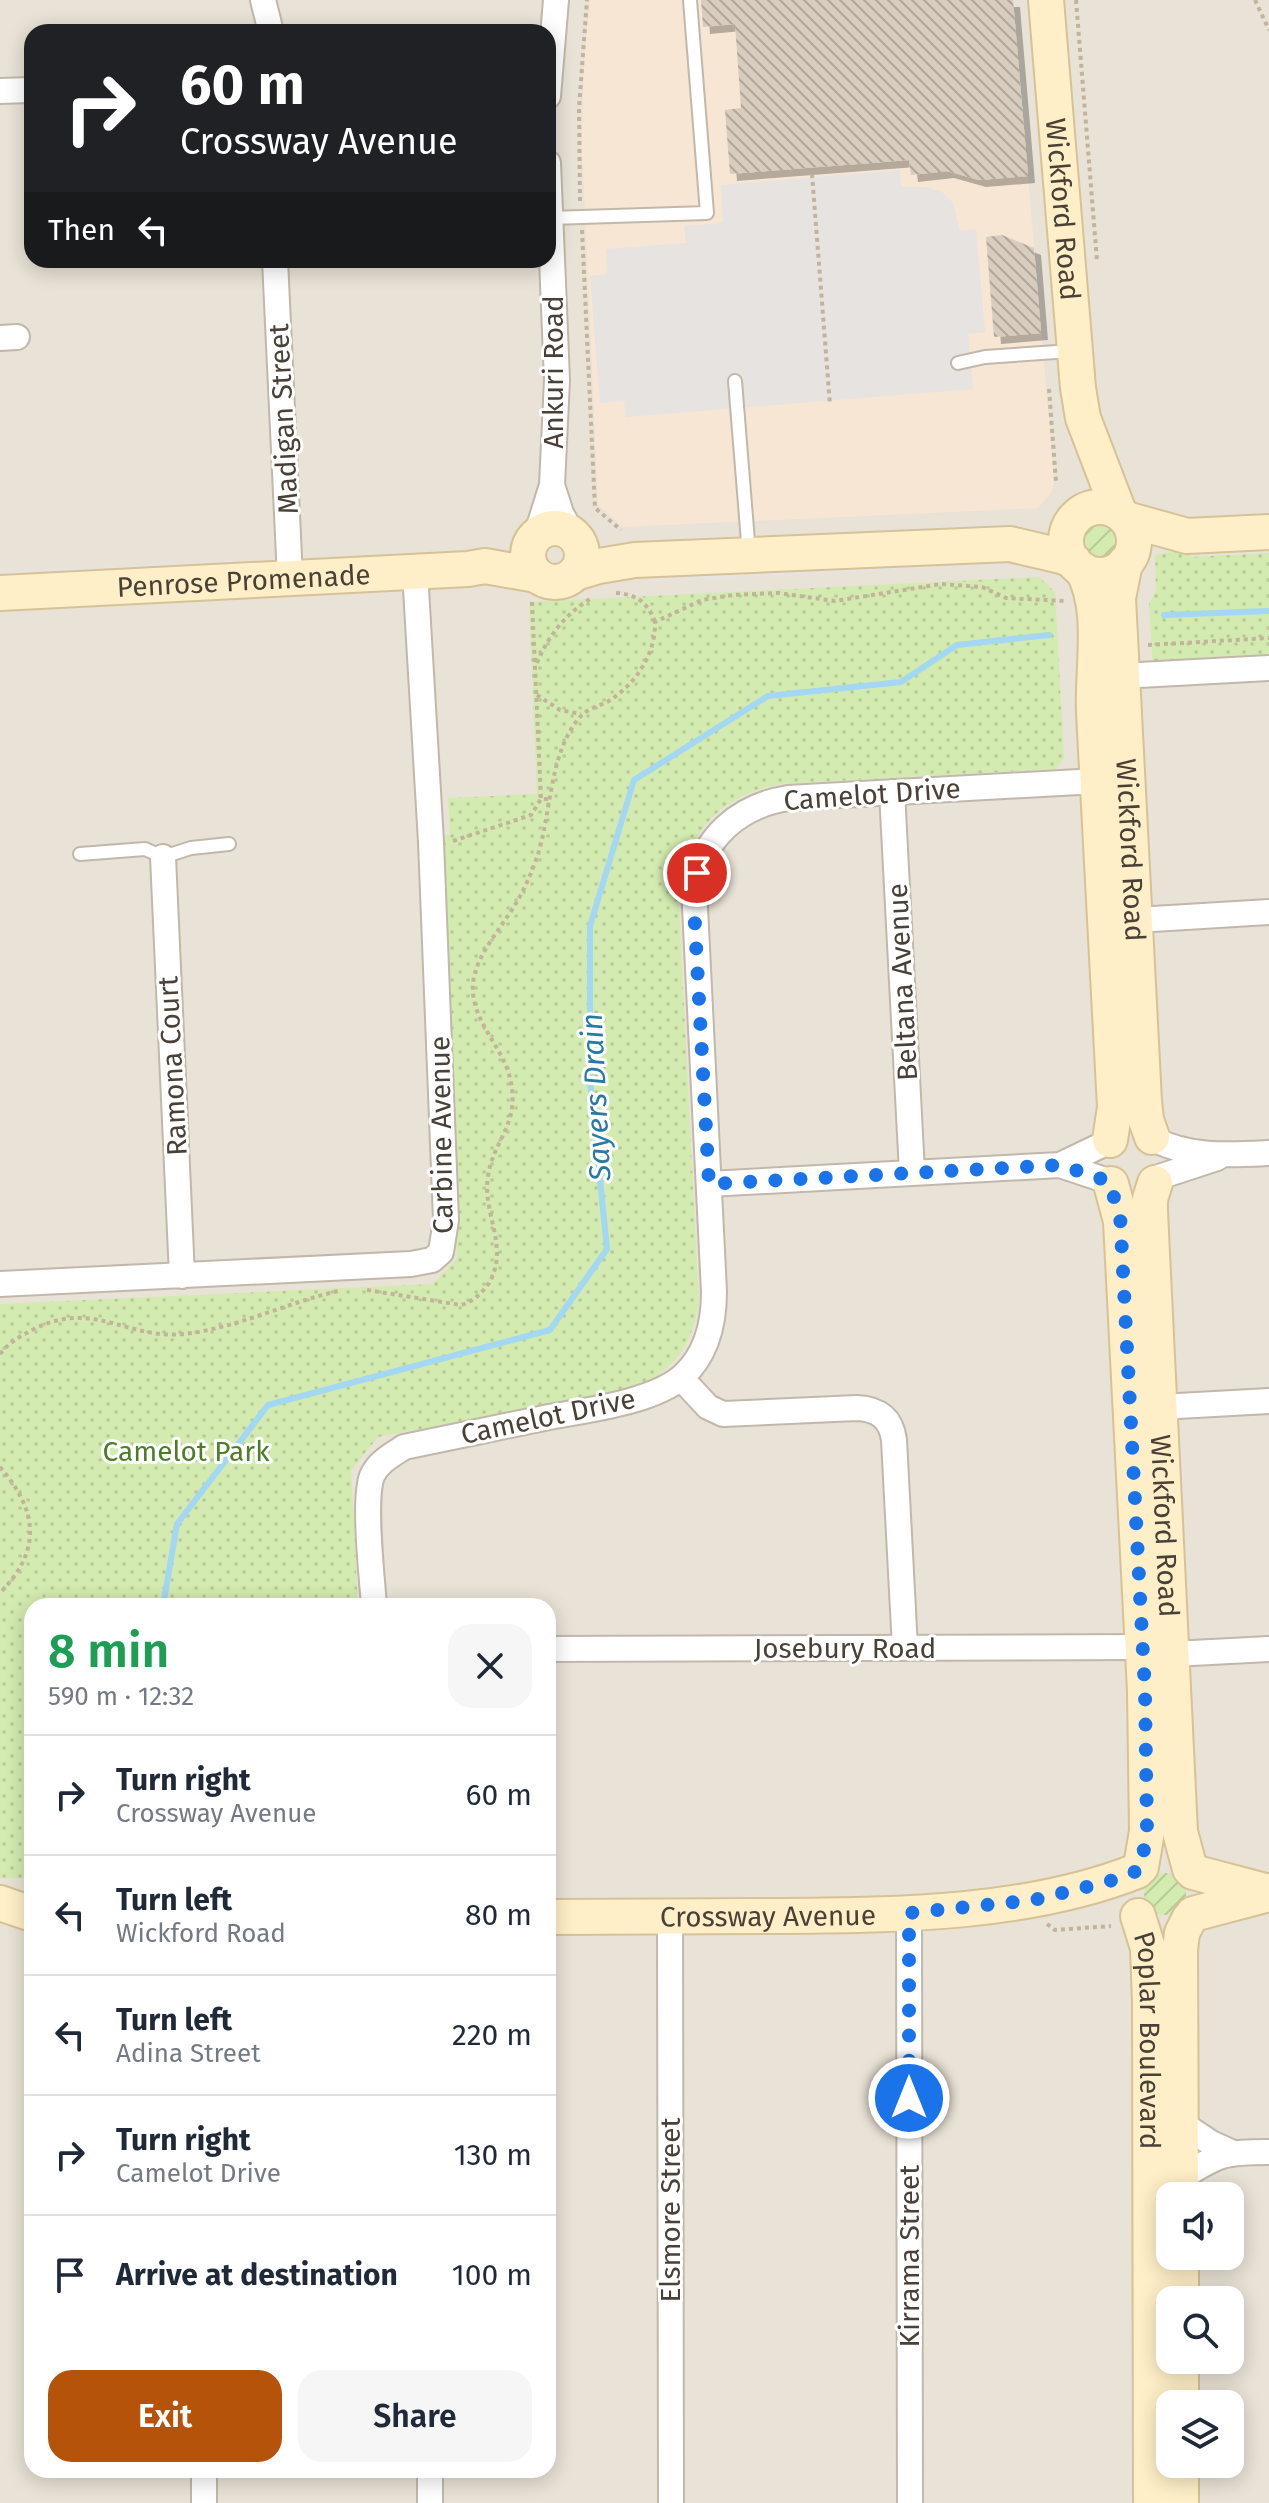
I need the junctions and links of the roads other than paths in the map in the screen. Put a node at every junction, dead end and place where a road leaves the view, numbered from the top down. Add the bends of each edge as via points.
1 (556, 0) edge
2 (690, 0) edge
3 (1046, 0) edge
4 (263, 3) edge
5 (258, 24) edge
6 (269, 24) edge
7 (554, 24) edge
8 (24, 90) edge
9 (0, 91) edge
10 (556, 218) edge
11 (275, 268) edge
12 (552, 268) edge
13 (1074, 350) junction
14 (958, 363) dead end
15 (735, 381) dead end
16 (1083, 418) junction
17 (1122, 516) junction
18 (1073, 520) junction
19 (1269, 532) edge
20 (554, 535) junction
21 (1187, 536) junction
22 (1010, 544) junction
23 (628, 545) junction
24 (749, 557) junction
25 (1126, 562) junction
26 (485, 566) junction
27 (415, 572) junction
28 (1083, 577) junction
29 (290, 578) junction
30 (587, 584) junction
31 (534, 587) junction
32 (0, 593) edge
33 (1269, 668) edge
34 (1121, 676) junction
35 (1097, 781) junction
36 (892, 792) junction
37 (229, 844) dead end
38 (80, 854) dead end
39 (163, 857) junction
40 (1269, 912) edge
41 (1120, 921) junction
42 (1153, 1138) junction
43 (1109, 1141) junction
44 (1269, 1153) edge
45 (1223, 1156) junction
46 (1060, 1165) junction
47 (912, 1172) junction
48 (1157, 1180) junction
49 (1110, 1183) junction
50 (709, 1184) junction
51 (182, 1276) junction
52 (0, 1284) edge
53 (681, 1378) junction
54 (1269, 1401) edge
55 (1145, 1408) junction
56 (374, 1598) edge
57 (905, 1648) junction
58 (556, 1649) edge
59 (1269, 1649) edge
60 (1158, 1650) junction
61 (1139, 1869) junction
62 (1192, 1871) junction
63 (1269, 1893) edge
64 (1034, 1900) junction
65 (0, 1903) edge
66 (24, 1911) edge
67 (909, 1913) junction
68 (670, 1916) junction
69 (24, 1917) edge
70 (556, 1917) edge
71 (1191, 1917) junction
72 (1129, 1920) junction
73 (0, 1926) edge
74 (1181, 2123) junction
75 (1231, 2152) junction
76 (1269, 2152) edge
77 (1181, 2182) edge
78 (1187, 2182) edge
79 (204, 2478) edge
80 (430, 2478) edge
81 (1181, 2478) edge
82 (204, 2503) edge
83 (430, 2503) edge
84 (671, 2503) edge
85 (910, 2503) edge
86 (1151, 2503) edge
87 (1181, 2503) edge

1 - 7 street
2 - 10 lane via 707,213
3 - 13 street, Wickford Road
4 - 5 street
4 - 6 street
8 - 9 street
11 - 29 street, Madigan Street
12 - 20 street, Ankuri Road via 557,380
13 - 14 lane
13 - 16 street, Wickford Road
15 - 24 lane
16 - 17 street, Wickford Road
16 - 18 street, Wickford Road
17 - 18 street via 1095,507
17 - 21 street
17 - 25 street via 1134,539
18 - 22 street
18 - 28 street via 1069,552
19 - 21 street
20 - 23 street via 602,550
20 - 26 street, Penrose Promenade
20 - 30 street via 582,553
20 - 31 street via 527,557
21 - 25 street
22 - 24 street
22 - 28 street via 1061,556
23 - 24 street
23 - 30 street
25 - 28 street via 1107,574
25 - 34 street, Wickford Road via 1118,598
26 - 27 street, Penrose Promenade
26 - 31 street, Penrose Promenade
27 - 29 street, Penrose Promenade
27 - 51 street, Carbine Avenue via 446,1220 441,1252 432,1260 411,1264
28 - 35 street, Wickford Road via 1095,623
29 - 32 street, Penrose Promenade
30 - 31 street, Penrose Promenade via 561,581
33 - 34 street
34 - 41 street, Wickford Road
35 - 36 street, Camelot Drive
35 - 41 street, Wickford Road
36 - 47 street, Beltana Avenue
36 - 50 street, Camelot Drive via 763,803 728,824 702,859 694,907
37 - 39 lane
38 - 39 lane via 145,849
39 - 51 street, Ramona Court
40 - 41 street
41 - 42 street, Wickford Road via 1146,1120
41 - 43 street, Wickford Road via 1115,1107
42 - 43 street via 1126,1131
42 - 45 street
42 - 48 street via 1163,1157
43 - 46 street
43 - 49 street via 1101,1162
44 - 45 street
45 - 48 street
46 - 47 street
46 - 49 street
47 - 50 street
48 - 49 street via 1138,1192
48 - 55 street, Wickford Road via 1150,1199
49 - 55 street, Wickford Road via 1121,1221
50 - 53 street, Camelot Drive via 712,1325 701,1352
51 - 52 street, Carbine Avenue
53 - 56 street, Camelot Drive via 624,1402 404,1447 381,1462 368,1496
53 - 57 street via 708,1407 723,1414 857,1408 887,1420 894,1440
54 - 55 street
55 - 60 street, Wickford Road
57 - 58 street, Josebury Road
57 - 60 street, Josebury Road
59 - 60 street, Josebury Road
60 - 61 street, Wickford Road via 1147,1831
60 - 62 street, Wickford Road via 1180,1832
61 - 62 street via 1164,1858
61 - 64 street, Crossway Avenue
61 - 72 street via 1130,1894
62 - 63 street
62 - 71 street via 1200,1896
63 - 71 street
64 - 67 street, Crossway Avenue
64 - 72 street, Crossway Avenue via 1111,1907
65 - 66 street
67 - 68 street, Crossway Avenue
67 - 85 street, Kirrama Street
68 - 70 street, Crossway Avenue
68 - 84 street, Elsmore Street
69 - 73 street
71 - 72 street via 1163,1929
71 - 74 street, Poplar Boulevard via 1180,1950
72 - 86 street, Poplar Boulevard via 1148,1948 1150,1985
74 - 75 street
74 - 77 street, Poplar Boulevard
75 - 76 street
75 - 78 street via 1211,2160
79 - 82 street
80 - 83 street
81 - 87 street

